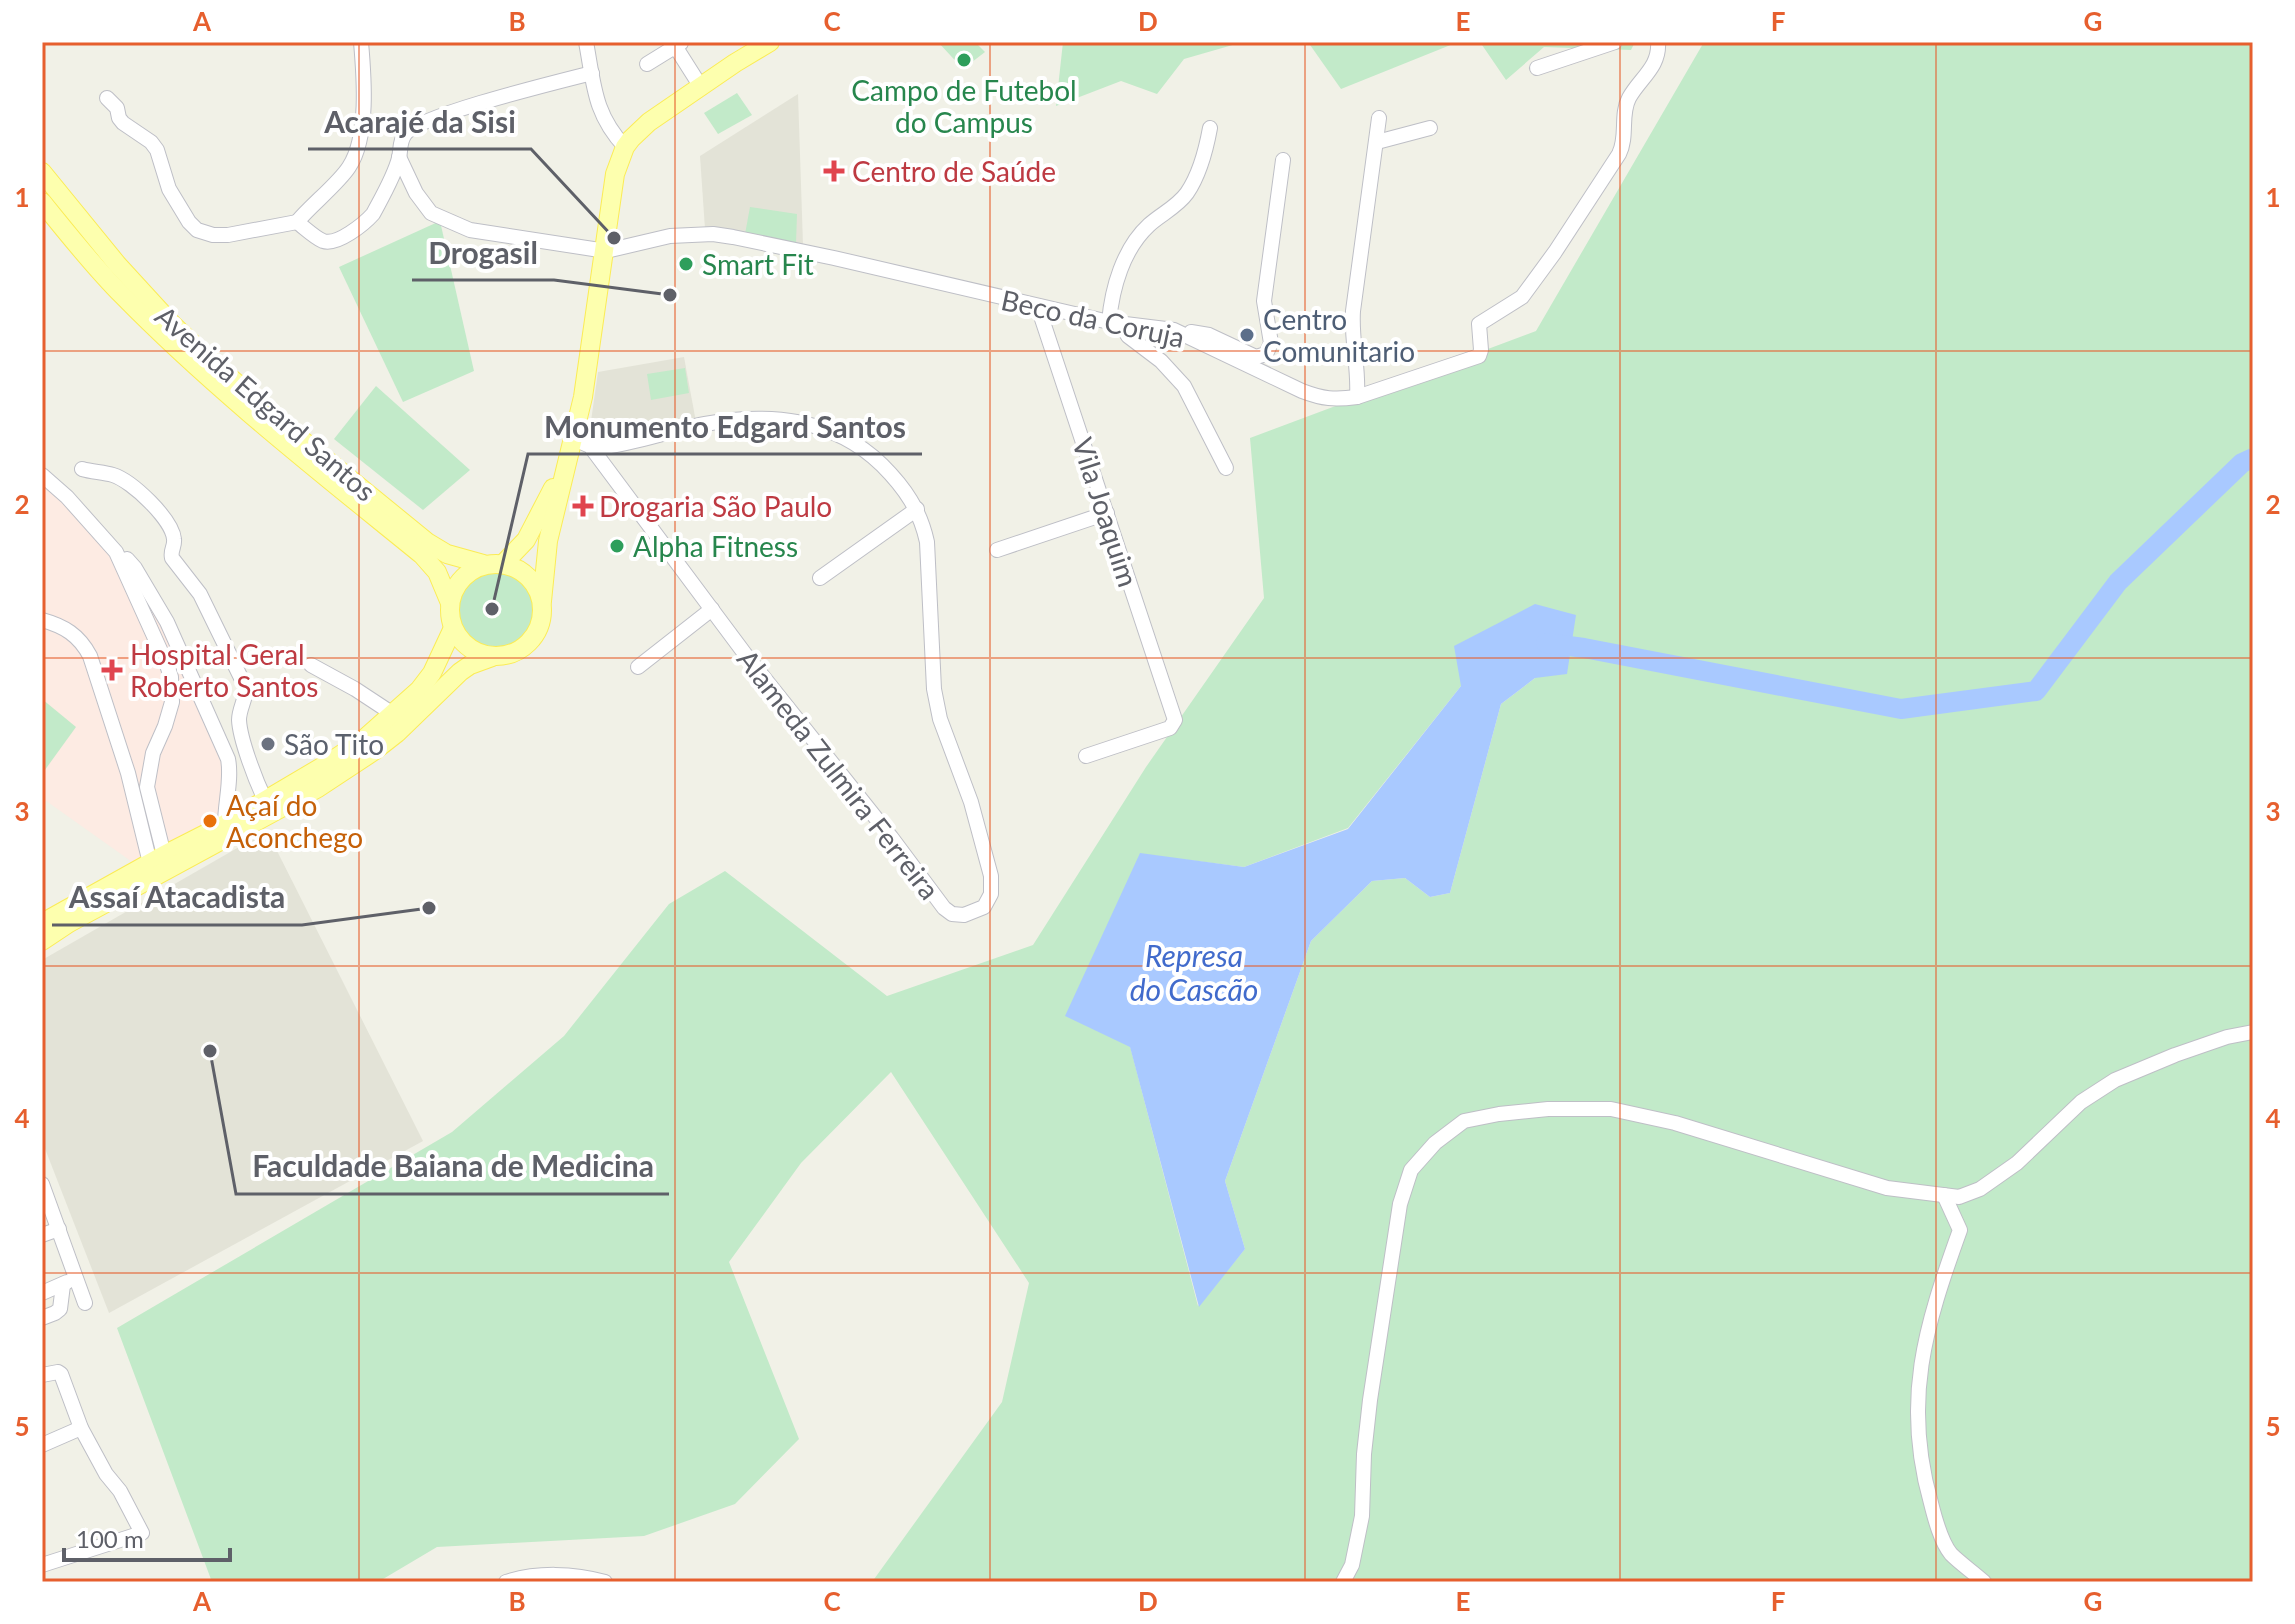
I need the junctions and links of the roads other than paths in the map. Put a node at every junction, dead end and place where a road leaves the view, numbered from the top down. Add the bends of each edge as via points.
1 (361, 42) edge
2 (586, 42) edge
3 (770, 42) edge
4 (1615, 42) edge
5 (1658, 42) edge
6 (678, 44) edge
7 (647, 64) dead end
8 (1537, 68) dead end
9 (592, 73) junction
10 (701, 87) junction
11 (107, 98) dead end
12 (1379, 118) dead end
13 (1210, 128) dead end
14 (1430, 128) dead end
15 (1377, 142) junction
16 (625, 147) junction
17 (399, 157) junction
18 (1283, 160) dead end
19 (42, 172) edge
20 (42, 202) edge
21 (297, 222) junction
22 (606, 251) junction
23 (1038, 307) junction
24 (1115, 323) junction
25 (1174, 330) junction
26 (1357, 397) junction
27 (582, 442) junction
28 (1226, 468) dead end
29 (82, 469) dead end
30 (563, 472) junction
31 (42, 475) edge
32 (917, 509) junction
33 (1107, 513) junction
34 (997, 550) dead end
35 (116, 552) junction
36 (504, 563) junction
37 (483, 564) junction
38 (820, 578) dead end
39 (542, 601) junction
40 (450, 603) junction
41 (712, 609) junction
42 (42, 620) edge
43 (453, 628) junction
44 (492, 657) junction
45 (311, 665) dead end
46 (638, 667) dead end
47 (393, 714) junction
48 (1086, 756) dead end
49 (265, 800) junction
50 (225, 824) junction
51 (158, 864) junction
52 (42, 923) edge
53 (42, 941) edge
54 (2253, 1032) edge
55 (42, 1184) edge
56 (1944, 1195) junction
57 (59, 1229) junction
58 (42, 1235) edge
59 (77, 1277) junction
60 (63, 1285) junction
61 (42, 1293) edge
62 (85, 1303) dead end
63 (42, 1318) edge
64 (42, 1375) edge
65 (81, 1428) junction
66 (42, 1445) edge
67 (42, 1565) edge
68 (506, 1582) edge
69 (605, 1582) edge
70 (1343, 1582) edge
71 (1984, 1582) edge

1 - 21 street via 362,121 355,154
2 - 9 street
3 - 10 main road
4 - 8 street
5 - 26 street, Beco da Coruja via 1654,65 1625,108 1619,154 1522,297 1479,324 1479,356
6 - 7 street
6 - 10 street
9 - 16 street via 602,116
9 - 17 street via 427,121 403,137
10 - 16 main road via 649,122
11 - 21 street via 123,123 157,150 169,189 197,230 228,235
12 - 15 street
13 - 24 street via 1206,152 1186,194 1148,225 1127,254 1115,289
14 - 15 street
15 - 26 street via 1353,311
16 - 22 main road via 615,174
17 - 21 street via 373,214 335,241 322,240
17 - 22 street via 423,203 445,221 470,230
18 - 25 street via 1264,301 1271,343 1266,354 1256,357 1209,335
19 - 37 main road, Avenida Edgard Santos via 117,264 201,352 427,542
20 - 40 main road, Avenida Edgard Santos via 121,294 202,373 422,555 437,572
22 - 23 street, Beco da Coruja via 670,236 723,236
22 - 27 main road via 583,397
23 - 24 street, Beco da Coruja
23 - 33 street, Vila Joaquim
24 - 25 street, Beco da Coruja
24 - 28 street via 1184,386
25 - 26 street, Beco da Coruja via 1323,399
27 - 30 main road
27 - 32 street, Alameda Zulmira Ferreira via 618,445 706,423 806,423 858,445 893,477
27 - 41 street, Alameda Zulmira Ferreira
29 - 49 street via 114,475 142,493 170,528 172,558 200,594 246,688 240,728
30 - 36 main road via 526,540
30 - 39 main road
31 - 35 street
32 - 38 street
32 - 41 street, Alameda Zulmira Ferreira via 927,542 940,719 991,876 988,902 977,912 952,914 944,908
33 - 34 street
33 - 48 street, Vila Joaquim via 1174,723
35 - 50 street via 135,568 167,622 224,748 231,771
35 - 51 street via 171,677 172,702 147,787
36 - 37 main road
36 - 39 main road via 522,570
37 - 40 main road via 456,586
39 - 44 main road via 541,623 531,641 513,653
40 - 43 main road
41 - 46 street
42 - 51 street via 71,632 90,656
43 - 44 main road via 462,642
43 - 47 main road via 432,673
44 - 51 main road via 460,672 397,733 318,788
45 - 47 street
47 - 49 main road via 353,747
49 - 50 main road
50 - 51 main road
51 - 52 main road
51 - 53 main road
54 - 56 street via 2115,1080 2081,1102 2017,1163 1980,1189 1959,1197
55 - 57 street
56 - 70 street via 1887,1188 1611,1109 1548,1109 1464,1121 1411,1170 1400,1204 1370,1400 1362,1516
56 - 71 street via 1960,1230 1927,1330 1918,1384 1920,1448 1935,1519 1950,1552
57 - 58 street
57 - 59 street
59 - 60 street
59 - 62 street
60 - 61 street
60 - 63 street via 60,1309
64 - 65 street via 61,1374
65 - 66 street
65 - 67 street via 142,1533
68 - 69 street via 528,1575

